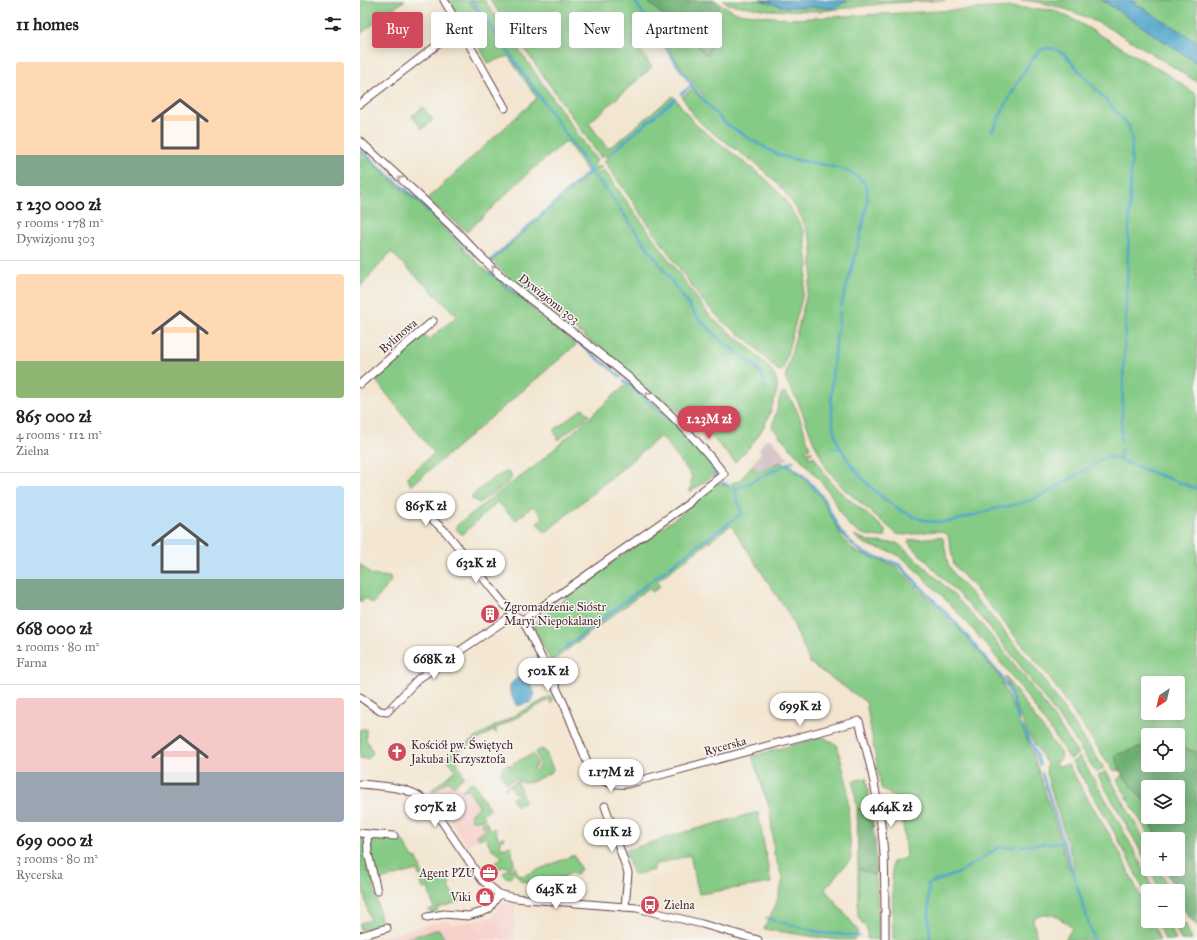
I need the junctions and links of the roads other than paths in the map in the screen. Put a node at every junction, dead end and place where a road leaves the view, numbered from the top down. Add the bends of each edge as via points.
1 (444, 0) edge
2 (452, 12) edge
3 (433, 48) edge
4 (472, 48) edge
5 (360, 104) edge
6 (505, 108) dead end
7 (360, 141) edge
8 (433, 321) dead end
9 (360, 384) edge
10 (411, 500) dead end
11 (513, 616) junction
12 (523, 620) junction
13 (360, 697) edge
14 (360, 784) edge
15 (605, 806) dead end
16 (364, 834) edge
17 (394, 836) dead end
18 (377, 891) dead end
19 (499, 894) junction
20 (625, 907) junction
21 (427, 917) dead end
22 (387, 928) dead end
23 (360, 936) edge
24 (758, 940) edge
25 (885, 940) edge

1 - 2 street
3 - 5 street
4 - 6 street
12 -> 7 street, Dywizjonu 303 via 688,504 724,474 678,420 589,344 506,280
8 - 9 street, Bylinowa
10 - 11 street via 446,532
11 - 12 street
13 -> 11 street via 380,711 387,712 418,679
12 - 25 street, Rycerska via 564,704 590,769 608,783 627,784 860,721 881,825
14 - 19 street via 399,788 423,797 482,880
15 - 20 street via 628,873
16 - 17 street
16 - 18 street
19 - 20 street via 515,898
19 - 21 street via 489,909 482,912 468,916 444,914
20 - 24 street via 702,924
22 - 23 street

